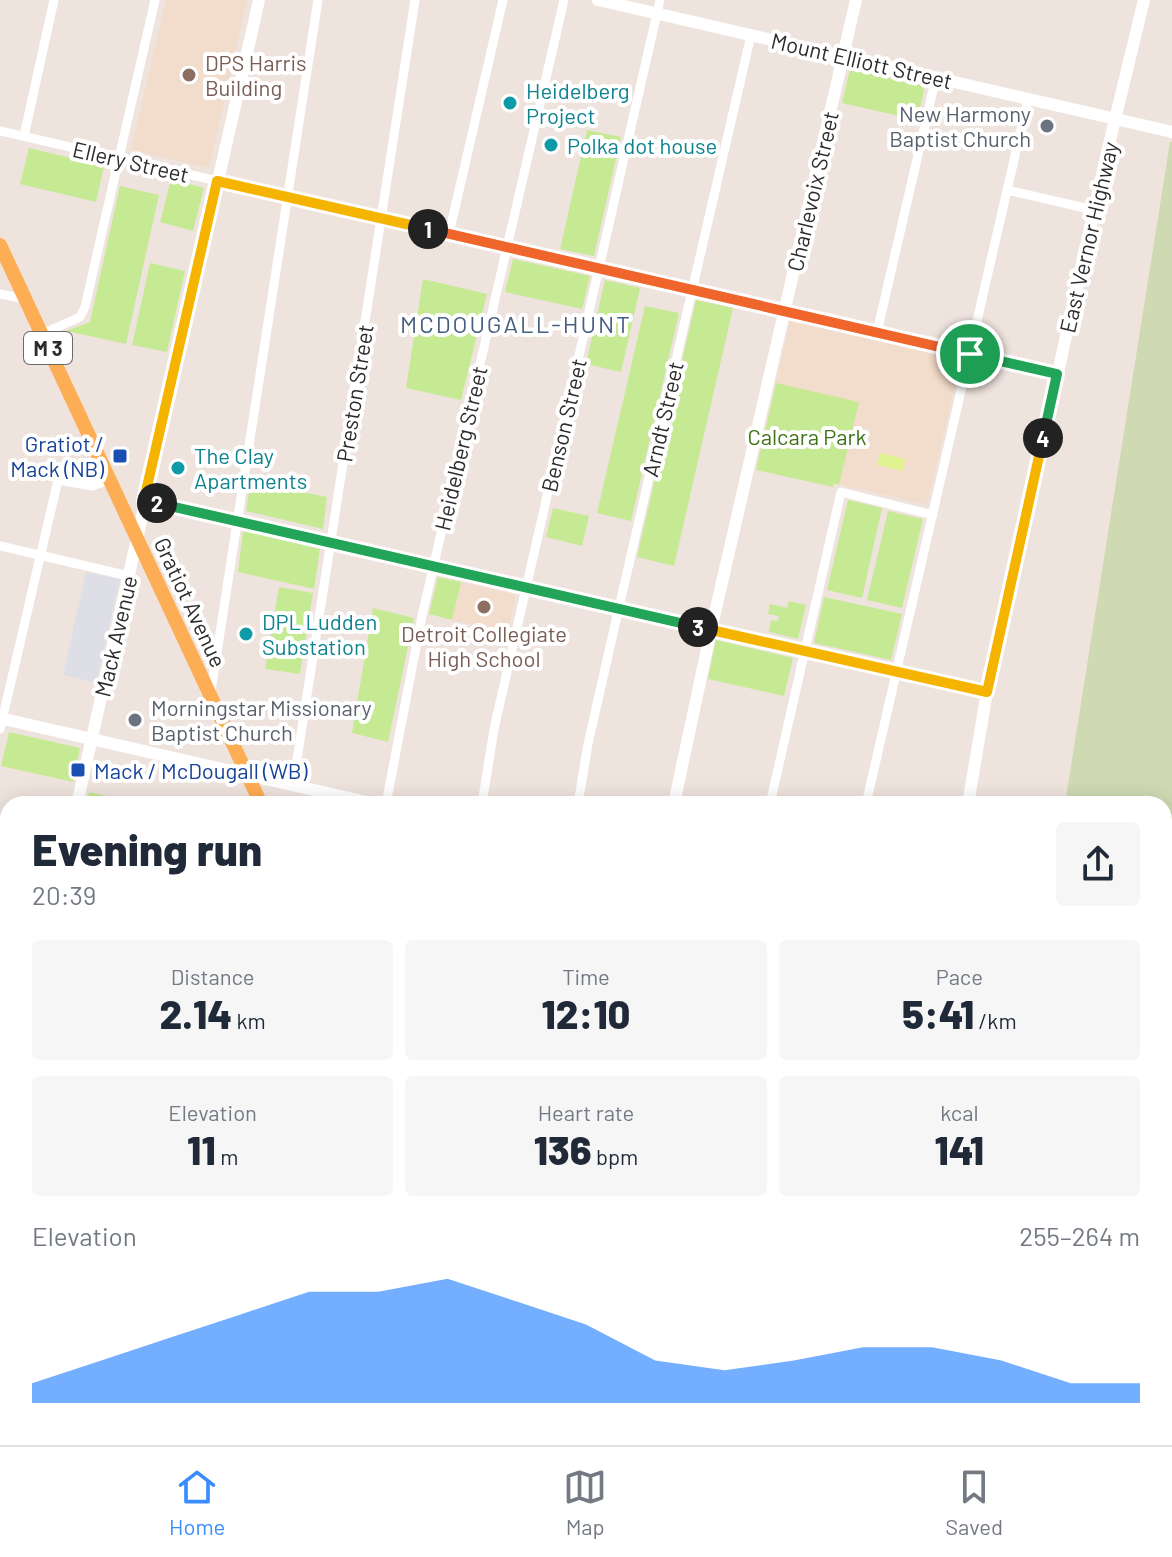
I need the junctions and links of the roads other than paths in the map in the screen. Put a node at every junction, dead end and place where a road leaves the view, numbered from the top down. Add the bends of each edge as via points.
1 (54, 0) edge
2 (155, 0) edge
3 (259, 0) edge
4 (318, 0) edge
5 (415, 0) edge
6 (503, 0) edge
7 (564, 0) edge
8 (598, 0) edge
9 (856, 0) edge
10 (1144, 0) edge
11 (659, 7) edge
12 (751, 35) junction
13 (843, 56) junction
14 (936, 77) junction
15 (1028, 99) junction
16 (1115, 118) junction
17 (0, 131) edge
18 (1172, 132) edge
19 (24, 136) junction
20 (118, 159) junction
21 (217, 181) junction
22 (1007, 190) junction
23 (288, 197) junction
24 (1094, 210) junction
25 (381, 219) junction
26 (449, 234) junction
27 (0, 245) edge
28 (506, 247) junction
29 (599, 268) junction
30 (692, 290) junction
31 (0, 294) edge
32 (25, 299) junction
33 (784, 311) junction
34 (877, 332) junction
35 (42, 334) junction
36 (970, 354) junction
37 (1057, 374) junction
38 (110, 480) junction
39 (144, 500) junction
40 (933, 515) junction
41 (237, 522) junction
42 (138, 539) junction
43 (330, 543) junction
44 (0, 546) edge
45 (41, 554) junction
46 (433, 566) junction
47 (129, 576) junction
48 (526, 588) junction
49 (618, 609) junction
50 (711, 630) junction
51 (803, 651) junction
52 (896, 672) junction
53 (987, 692) junction
54 (210, 694) junction
55 (1, 722) edge
56 (92, 739) junction
57 (247, 774) junction
58 (293, 785) junction
59 (79, 796) edge
60 (257, 796) edge
61 (340, 796) edge
62 (387, 796) edge
63 (483, 796) edge
64 (579, 796) edge
65 (676, 796) edge
66 (772, 796) edge
67 (868, 796) edge
68 (969, 796) edge

1 - 19 street
2 - 20 street
3 - 21 street, Mack Avenue
4 - 23 street
5 - 25 street, Preston Street
6 - 26 street
7 - 28 street, Heidelberg Street
8 - 11 street, Mount Elliott Street
9 - 13 street, Charlevoix Street
10 - 16 street, East Vernor Highway
11 - 12 street, Mount Elliott Street
11 - 29 street, Benson Street
12 - 13 street, Mount Elliott Street
12 - 30 street, Arndt Street
13 - 14 street, Mount Elliott Street
13 - 33 street, Charlevoix Street
14 - 15 street, Mount Elliott Street
14 - 34 street
15 - 16 street, Mount Elliott Street
15 - 22 street
16 - 18 street, Mount Elliott Street
16 - 24 street, East Vernor Highway
17 - 19 street, Ellery Street
19 - 20 street, Ellery Street
20 - 21 street, Ellery Street
20 - 35 street via 80,317
21 - 23 street, Ellery Street
21 - 39 street, Mack Avenue
22 - 24 street
22 - 36 street
23 - 25 street, Ellery Street
23 - 41 street
24 - 37 street, East Vernor Highway
25 - 26 street, Ellery Street
25 - 43 street, Preston Street
26 - 28 street, Ellery Street
27 - 32 main road, Gratiot Avenue / M 3
28 - 29 street, Ellery Street
28 - 46 street, Heidelberg Street
29 - 30 street, Ellery Street
29 - 48 street, Benson Street
30 - 33 street, Ellery Street
30 - 49 street, Arndt Street
31 - 32 street
32 - 35 main road, Gratiot Avenue / M 3
33 - 34 street, Ellery Street
33 - 50 street, Charlevoix Street
34 - 36 street, Ellery Street
35 - 38 main road, Gratiot Avenue / M 3
36 - 37 street, Ellery Street
36 - 40 street
37 - 53 street, East Vernor Highway
38 - 42 main road, Gratiot Avenue / M 3
38 - 45 street via 92,486 58,480
39 - 41 street
39 - 42 street, Mack Avenue
40 - 51 street via 841,492
40 - 52 street
41 - 43 street
41 - 54 street
42 - 47 street, Mack Avenue
42 - 54 main road, Gratiot Avenue / M 3
43 - 46 street
43 - 58 street, Preston Street
44 - 45 street
45 - 47 street
45 - 55 street
46 - 48 street
46 - 62 street, Heidelberg Street
47 - 56 street, Mack Avenue
48 - 49 street
48 - 63 street, Benson Street
49 - 50 street
49 - 64 street, Arndt Street
50 - 51 street
50 - 65 street, Charlevoix Street
51 - 52 street
51 - 66 street
52 - 53 street
52 - 67 street
53 - 68 street, East Vernor Highway
54 - 57 main road, Gratiot Avenue / M 3
55 - 56 street
56 - 57 street
56 - 59 street, Mack Avenue
57 - 58 street
57 - 60 main road, Gratiot Avenue / M 3
58 - 61 street

